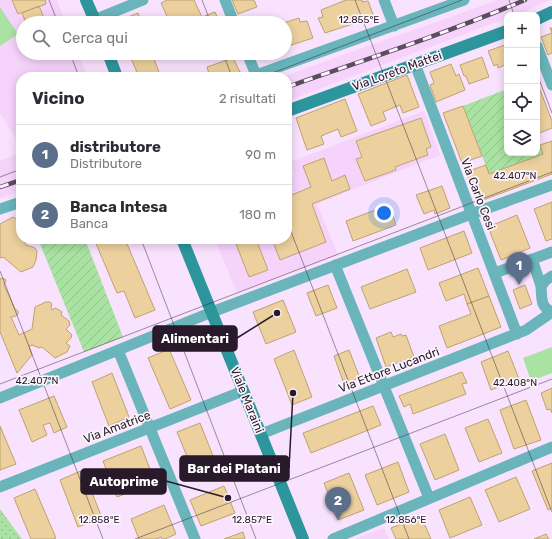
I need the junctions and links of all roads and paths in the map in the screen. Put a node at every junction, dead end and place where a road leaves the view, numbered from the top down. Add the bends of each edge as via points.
1 (86, 0) edge
2 (142, 0) edge
3 (225, 0) edge
4 (384, 0) edge
5 (464, 0) edge
6 (552, 12) edge
7 (93, 16) edge
8 (108, 16) edge
9 (231, 16) edge
10 (540, 18) edge
11 (394, 26) junction
12 (504, 32) edge
13 (538, 48) edge
14 (111, 60) edge
15 (249, 60) edge
16 (415, 64) junction
17 (115, 72) edge
18 (252, 72) edge
19 (264, 72) edge
20 (552, 84) edge
21 (292, 109) edge
22 (552, 185) edge
23 (16, 205) edge
24 (0, 209) edge
25 (471, 214) junction
26 (184, 244) edge
27 (552, 252) edge
28 (532, 259) junction
29 (335, 265) junction
30 (495, 273) junction
31 (552, 276) edge
32 (541, 286) junction
33 (212, 312) junction
34 (552, 312) edge
35 (522, 332) junction
36 (118, 350) junction
37 (384, 386) junction
38 (243, 391) junction
39 (0, 398) edge
40 (150, 428) junction
41 (261, 434) junction
42 (552, 447) edge
43 (0, 487) edge
44 (429, 498) junction
45 (195, 539) edge
46 (303, 539) edge
47 (333, 539) edge

1 - 7 main road
2 - 8 street
3 - 9 street
4 - 11 street
5 - 11 street
6 - 10 main road
11 - 19 street
12 - 16 main road, Via Loreto Mattei
13 - 20 street
14 - 17 main road
15 - 18 street
16 - 21 main road, Via Loreto Mattei
16 - 25 street, Via Carlo Cesi
22 - 25 street
23 - 24 street
25 - 29 street
25 - 30 street, Via Carlo Cesi
26 - 33 main road, Viale Maraini
27 - 28 street
28 - 30 street
28 - 32 street
29 - 33 street
29 - 37 street
30 - 35 street, Via Carlo Cesi
31 - 32 street
32 - 34 street via 543,304 546,310
33 - 36 street
33 - 38 main road, Viale Maraini
34 - 35 street, Via Ettore Lucandri
35 - 37 street, Via Ettore Lucandri
36 - 39 street
36 - 40 street
37 - 41 street, Via Ettore Lucandri
37 - 44 street
38 - 40 street, Via Amatrice
38 - 41 main road, Viale Maraini
40 - 43 street, Via Amatrice
40 - 45 street
41 - 46 main road, Viale Maraini
42 - 44 street
44 - 47 street

